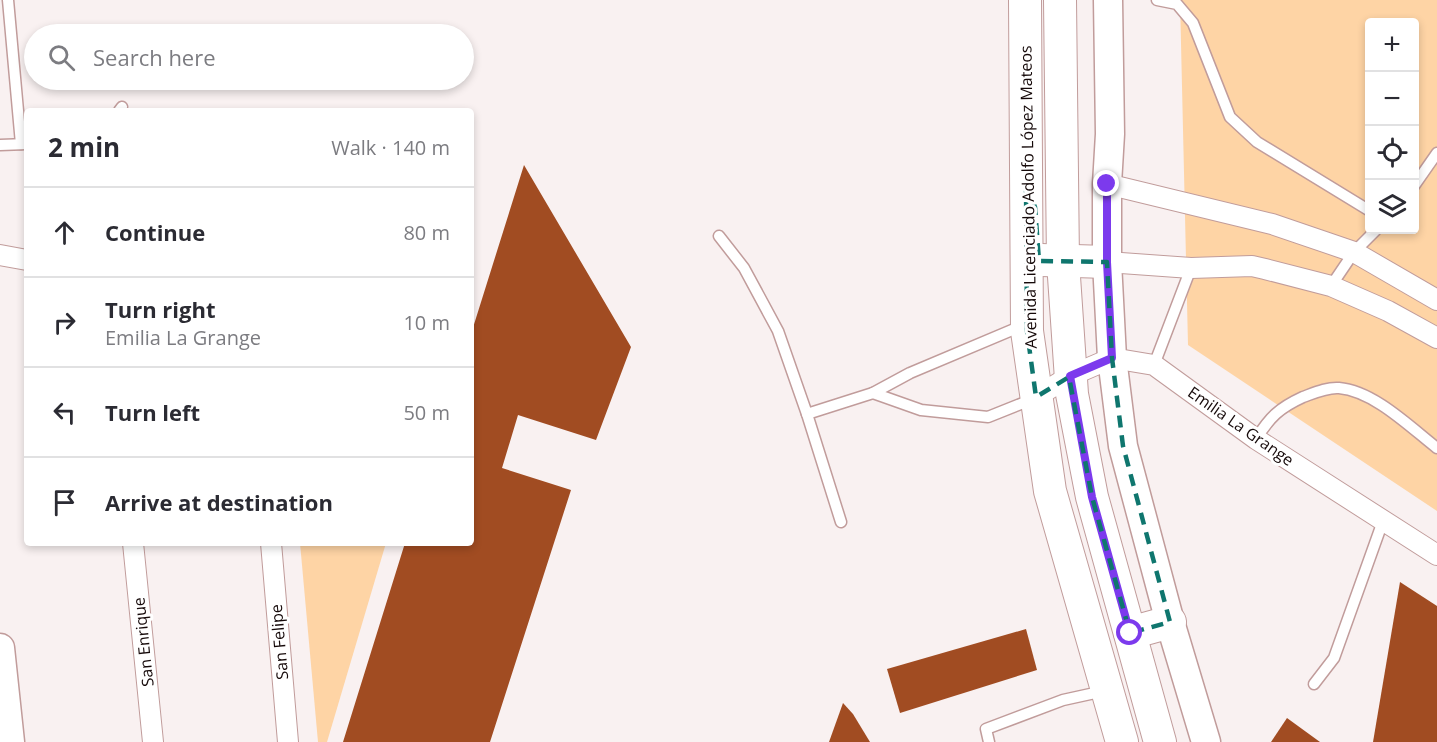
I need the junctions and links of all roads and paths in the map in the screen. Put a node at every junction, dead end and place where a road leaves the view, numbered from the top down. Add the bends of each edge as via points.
1 (8, 0) edge
2 (1025, 0) edge
3 (1060, 0) edge
4 (1108, 0) edge
5 (1157, 0) edge
6 (24, 144) edge
7 (0, 145) edge
8 (1437, 153) edge
9 (1418, 180) edge
10 (1107, 184) junction
11 (1026, 185) junction
12 (1365, 209) edge
13 (1372, 234) edge
14 (719, 236) dead end
15 (1354, 252) junction
16 (0, 255) edge
17 (24, 259) edge
18 (1063, 262) junction
19 (1107, 262) junction
20 (1191, 268) junction
21 (1331, 286) junction
22 (1437, 300) edge
23 (1027, 324) junction
24 (1437, 338) edge
25 (1112, 358) junction
26 (1154, 365) junction
27 (1070, 376) junction
28 (873, 393) junction
29 (1036, 397) junction
30 (807, 414) junction
31 (1256, 439) junction
32 (1437, 448) edge
33 (1383, 521) junction
34 (841, 522) dead end
35 (133, 546) edge
36 (271, 546) edge
37 (1437, 555) edge
38 (1170, 622) junction
39 (1130, 633) junction
40 (0, 648) edge
41 (1314, 684) dead end
42 (1107, 690) junction
43 (10, 742) edge
44 (153, 742) edge
45 (288, 742) edge
46 (989, 742) edge
47 (1122, 742) edge
48 (1160, 742) edge
49 (1206, 742) edge

1 - 6 lane
2 - 11 main road, Avenida Licenciado Adolfo López Mateos
3 - 18 main road, Avenida Licenciado Adolfo López Mateos
4 - 10 street
5 - 12 lane via 1177,4 1193,23 1230,117 1257,142
6 - 7 lane
8 - 9 lane
10 - 15 street via 1272,224
10 - 19 street
11 - 18 main road via 1035,207 1037,256 1043,262
11 - 23 main road, Avenida Licenciado Adolfo López Mateos
13 - 15 lane
14 - 30 lane via 744,268 778,331
15 - 21 lane
15 - 22 street
16 - 17 street
18 - 19 main road
18 - 27 main road, Avenida Licenciado Adolfo López Mateos
19 - 20 street
19 - 25 street
20 - 21 street via 1252,266
20 - 26 lane
21 - 24 street
23 - 28 lane via 910,373
23 - 29 main road, Avenida Licenciado Adolfo López Mateos
25 - 26 street, Emilia La Grange
25 - 27 street
25 - 38 street via 1123,446
26 - 31 street, Emilia La Grange
27 - 29 street
27 - 39 main road, Avenida Licenciado Adolfo López Mateos via 1092,497
28 - 29 lane via 921,410 988,417
28 - 30 lane
29 - 42 main road, Avenida Licenciado Adolfo López Mateos via 1050,492
30 - 34 lane
31 - 32 lane via 1279,410 1316,392 1338,387 1372,399
31 - 33 street, Emilia La Grange
33 - 37 street, Emilia La Grange
33 - 41 lane via 1334,658
35 - 44 street, San Enrique
36 - 45 street, San Felipe
38 - 39 main road
38 - 49 street
39 - 48 main road, Avenida Licenciado Adolfo López Mateos
40 - 43 street
42 - 46 lane via 1062,700 986,729
42 - 47 main road, Avenida Licenciado Adolfo López Mateos

